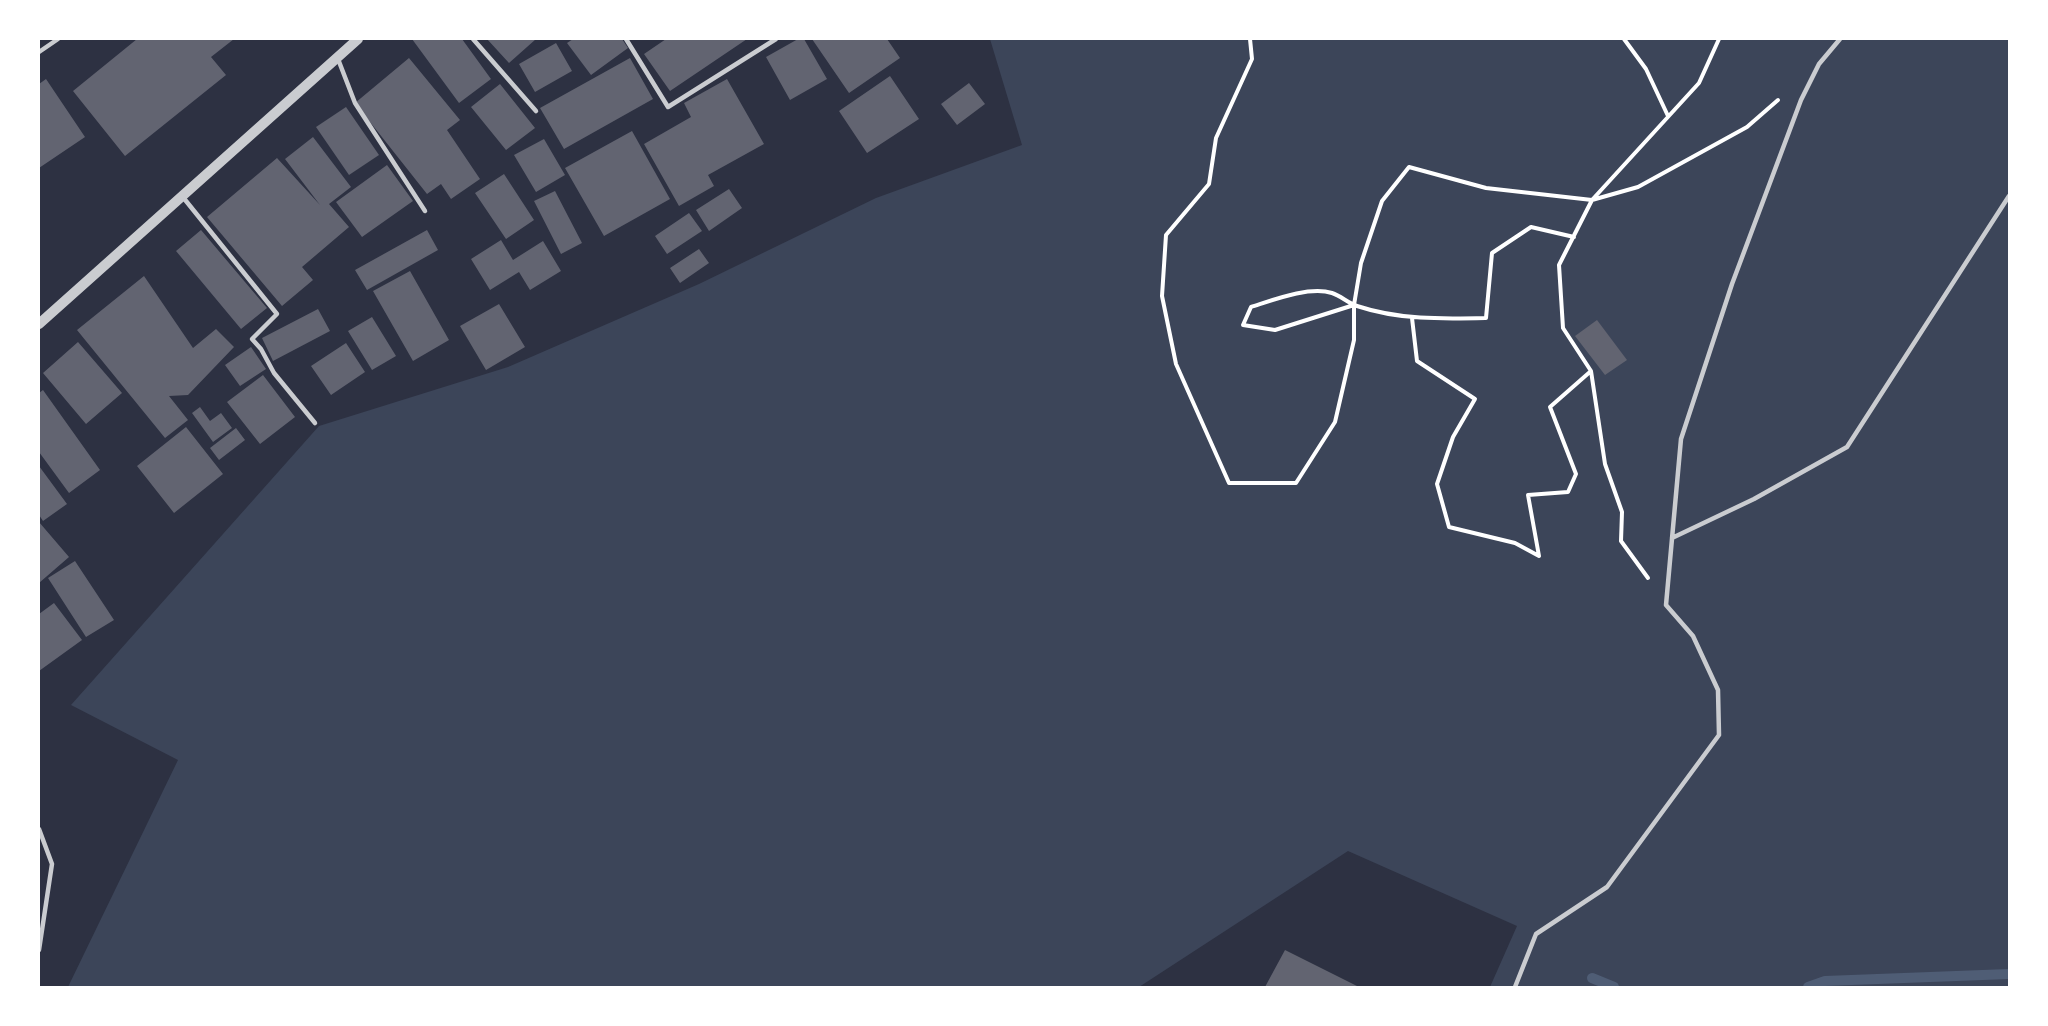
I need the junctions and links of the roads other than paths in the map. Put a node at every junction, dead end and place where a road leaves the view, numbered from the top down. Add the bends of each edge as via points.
1 (58, 39) edge
2 (358, 39) edge
3 (473, 39) edge
4 (626, 39) edge
5 (776, 39) edge
6 (1840, 39) edge
7 (39, 52) edge
8 (338, 59) junction
9 (536, 111) dead end
10 (182, 196) junction
11 (2009, 196) edge
12 (425, 211) dead end
13 (39, 324) edge
14 (315, 423) dead end
15 (1672, 538) junction
16 (39, 829) edge
17 (39, 950) edge
18 (1515, 987) edge

1 - 7 lane
2 - 8 street
3 - 9 lane
4 - 5 lane via 668,107
6 - 15 lane via 1819,64 1800,100 1728,295 1681,439
8 - 10 street
8 - 12 lane via 355,103
10 - 13 street
10 - 14 lane via 277,314 252,339
11 - 15 lane via 1846,447 1754,500
15 - 18 lane via 1666,605 1693,636 1718,690 1719,735 1607,887 1536,934
16 - 17 lane via 52,864

